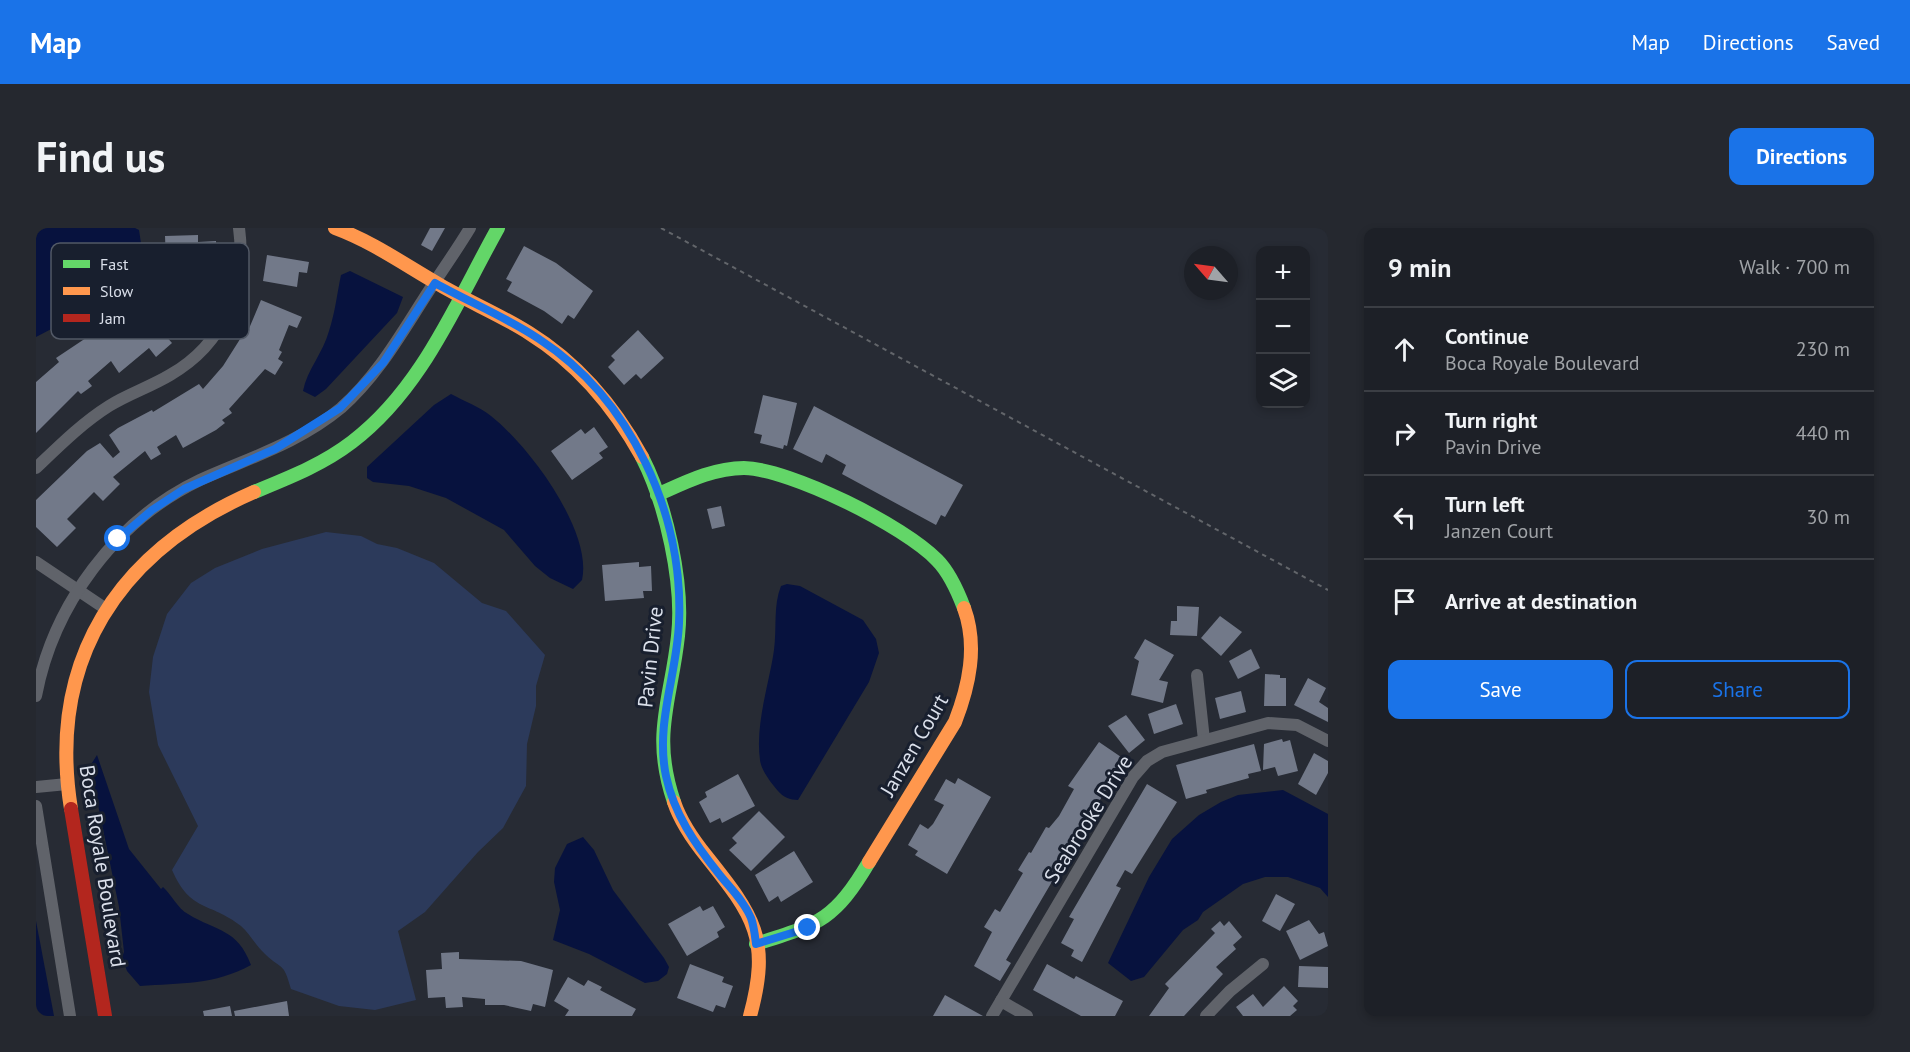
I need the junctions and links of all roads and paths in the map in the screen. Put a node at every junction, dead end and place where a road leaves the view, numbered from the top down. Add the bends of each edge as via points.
1 (242, 228) edge
2 (335, 228) edge
3 (470, 228) edge
4 (498, 228) edge
5 (661, 228) edge
6 (241, 243) edge
7 (435, 283) junction
8 (461, 298) junction
9 (211, 339) edge
10 (36, 468) edge
11 (657, 495) junction
12 (36, 562) edge
13 (1328, 590) edge
14 (78, 591) junction
15 (106, 609) junction
16 (1197, 675) dead end
17 (36, 696) edge
18 (1204, 740) junction
19 (1328, 741) edge
20 (67, 784) junction
21 (36, 787) edge
22 (36, 806) edge
23 (756, 944) junction
24 (1263, 964) dead end
25 (1001, 1001) junction
26 (70, 1016) edge
27 (105, 1016) edge
28 (750, 1016) edge
29 (992, 1016) edge
30 (1027, 1016) edge
31 (1206, 1016) edge

1 - 6 street
2 - 7 street, Pavin Drive
3 - 7 street
4 - 8 street, Boca Royale Boulevard
5 - 13 path
7 - 8 street, Pavin Drive
7 - 14 street via 383,363 340,408 275,449 198,482 161,503 118,539
8 - 11 street, Pavin Drive via 540,339 597,388 622,418 645,459
8 - 15 street, Boca Royale Boulevard via 415,377 369,428 326,461 212,512 177,534 140,567
9 - 10 street via 203,351 169,376 126,395 90,419
11 - 23 street, Pavin Drive via 671,540 679,623 666,695 665,774 674,807 693,842 751,918
11 - 23 street, Janzen Court via 703,475 742,468 770,470 802,479 911,538 936,559 959,593 970,631 972,664 966,696 858,881 833,913 817,923
12 - 14 street
14 - 15 street
14 - 17 street via 50,645
15 - 20 street, Boca Royale Boulevard via 86,646 68,710
16 - 18 street
18 - 19 street, Seabrooke Drive via 1279,722 1297,725
18 - 25 street, Seabrooke Drive via 1162,752 1139,769
20 - 21 street
20 - 27 street, Boca Royale Boulevard
22 - 26 street
23 - 28 street, Pavin Drive via 759,970
24 - 31 street
25 - 29 street, Seabrooke Drive
25 - 30 street

